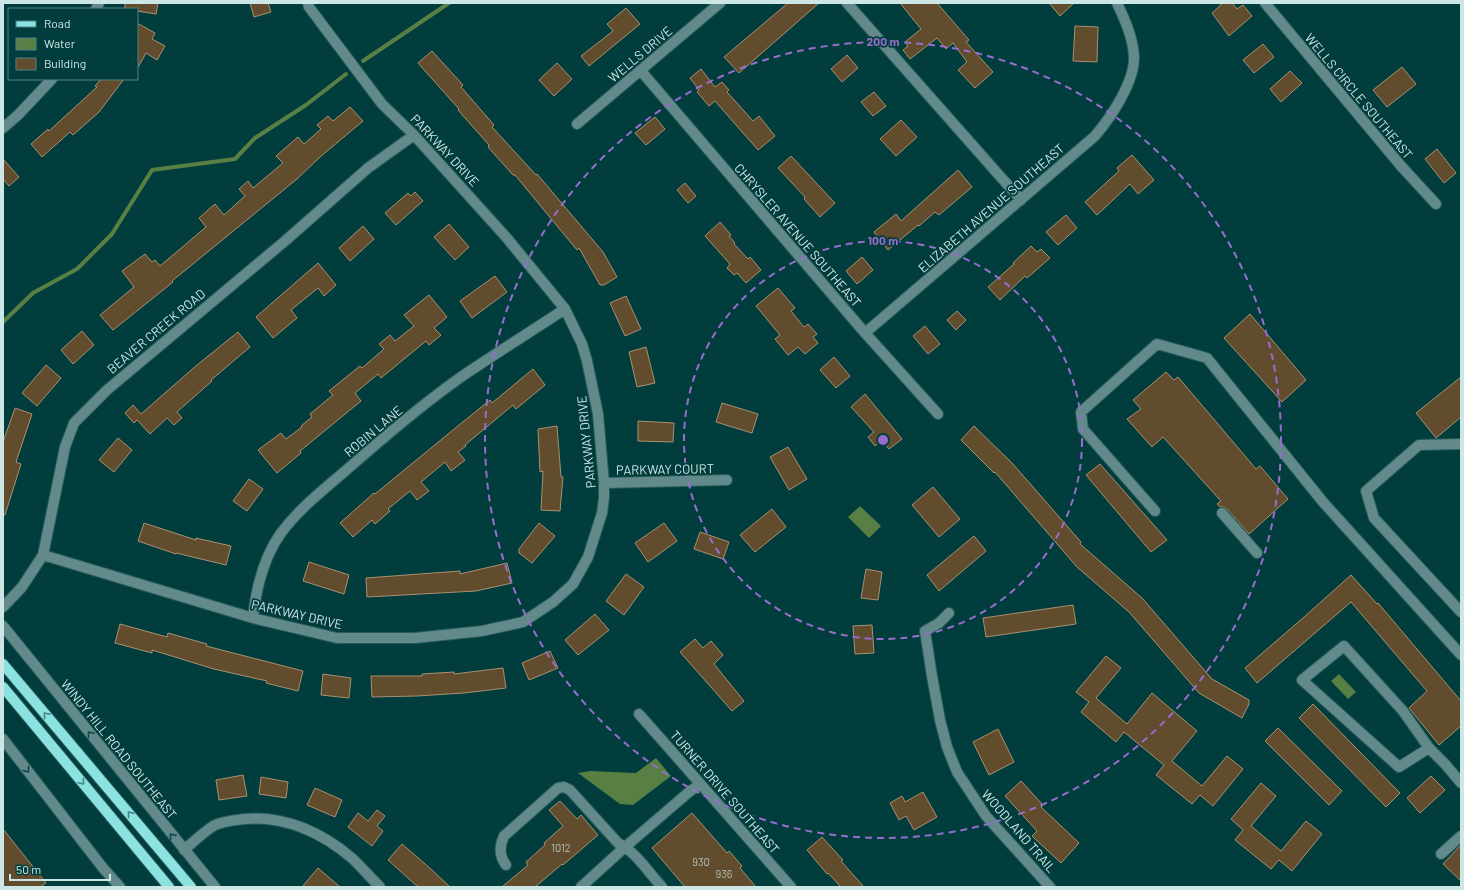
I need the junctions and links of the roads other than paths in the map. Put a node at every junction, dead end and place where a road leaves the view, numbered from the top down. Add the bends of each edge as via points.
1 (308, 3) edge
2 (720, 3) edge
3 (847, 3) edge
4 (1118, 3) edge
5 (1265, 3) edge
6 (641, 70) junction
7 (51, 80) edge
8 (577, 124) dead end
9 (3, 128) edge
10 (414, 135) junction
11 (1021, 200) junction
12 (1436, 204) dead end
13 (565, 309) junction
14 (865, 333) junction
15 (938, 414) dead end
16 (1461, 444) edge
17 (727, 480) dead end
18 (604, 483) junction
19 (1155, 511) dead end
20 (1222, 514) dead end
21 (1257, 553) dead end
22 (43, 555) junction
23 (3, 607) edge
24 (1461, 612) edge
25 (949, 614) dead end
26 (253, 618) junction
27 (3, 626) edge
28 (1461, 655) edge
29 (3, 664) edge
30 (3, 687) edge
31 (639, 714) dead end
32 (3, 739) edge
33 (1429, 748) junction
34 (1461, 783) edge
35 (700, 784) junction
36 (1461, 836) edge
37 (625, 847) junction
38 (184, 850) junction
39 (1441, 854) dead end
40 (506, 865) dead end
41 (120, 887) edge
42 (169, 887) edge
43 (191, 887) edge
44 (215, 887) edge
45 (380, 887) edge
46 (581, 887) edge
47 (662, 887) edge
48 (791, 887) edge
49 (1050, 887) edge

1 - 10 street, PARKWAY DRIVE via 382,104
2 - 6 street, WELLS DRIVE
3 - 11 street
4 - 11 street, ELIZABETH AVENUE SOUTHEAST via 1132,43 1134,58 1124,93 1095,136
5 - 12 street, WELLS CIRCLE SOUTHEAST via 1401,166
6 - 8 street, WELLS DRIVE
6 - 14 street, CHRYSLER AVENUE SOUTHEAST
7 - 9 street
10 - 13 street, PARKWAY DRIVE via 506,237
10 - 22 street, BEAVER CREEK ROAD via 368,168 106,390 74,423 65,447
11 - 14 street, ELIZABETH AVENUE SOUTHEAST
13 - 18 street, PARKWAY DRIVE via 582,344 591,378 598,414
13 - 26 street, ROBIN LANE via 419,409 293,518 281,534 263,569
14 - 15 street, CHRYSLER AVENUE SOUTHEAST
16 - 24 street via 1419,445 1366,490 1374,518
17 - 18 street, PARKWAY COURT
18 - 26 street, PARKWAY DRIVE via 602,513 594,540 573,584 553,602 523,622 482,631 415,638 337,638
19 - 28 street via 1083,429 1081,412 1157,344 1206,358 1323,502
20 - 21 street
22 - 23 street, BEAVER CREEK ROAD via 22,587
22 - 26 street, PARKWAY DRIVE
25 - 49 street, WOODLAND TRAIL via 925,631 947,747 957,772 986,816
38 -> 27 street, WINDY HILL ROAD SOUTHEAST
43 -> 29 main road
30 -> 42 main road
31 - 35 street, TURNER DRIVE SOUTHEAST
32 -> 41 street
33 - 33 street via 1403,711 1344,646 1302,680 1398,767
33 - 34 street
35 - 37 street
35 - 48 street, TURNER DRIVE SOUTHEAST
36 - 39 street
37 - 40 street via 618,843 570,790 564,787 558,788 504,836 500,855
37 - 46 street
37 - 47 street
38 - 44 street, WINDY HILL ROAD SOUTHEAST
38 - 45 street via 214,826 254,818 275,820 293,824 331,842 353,859

